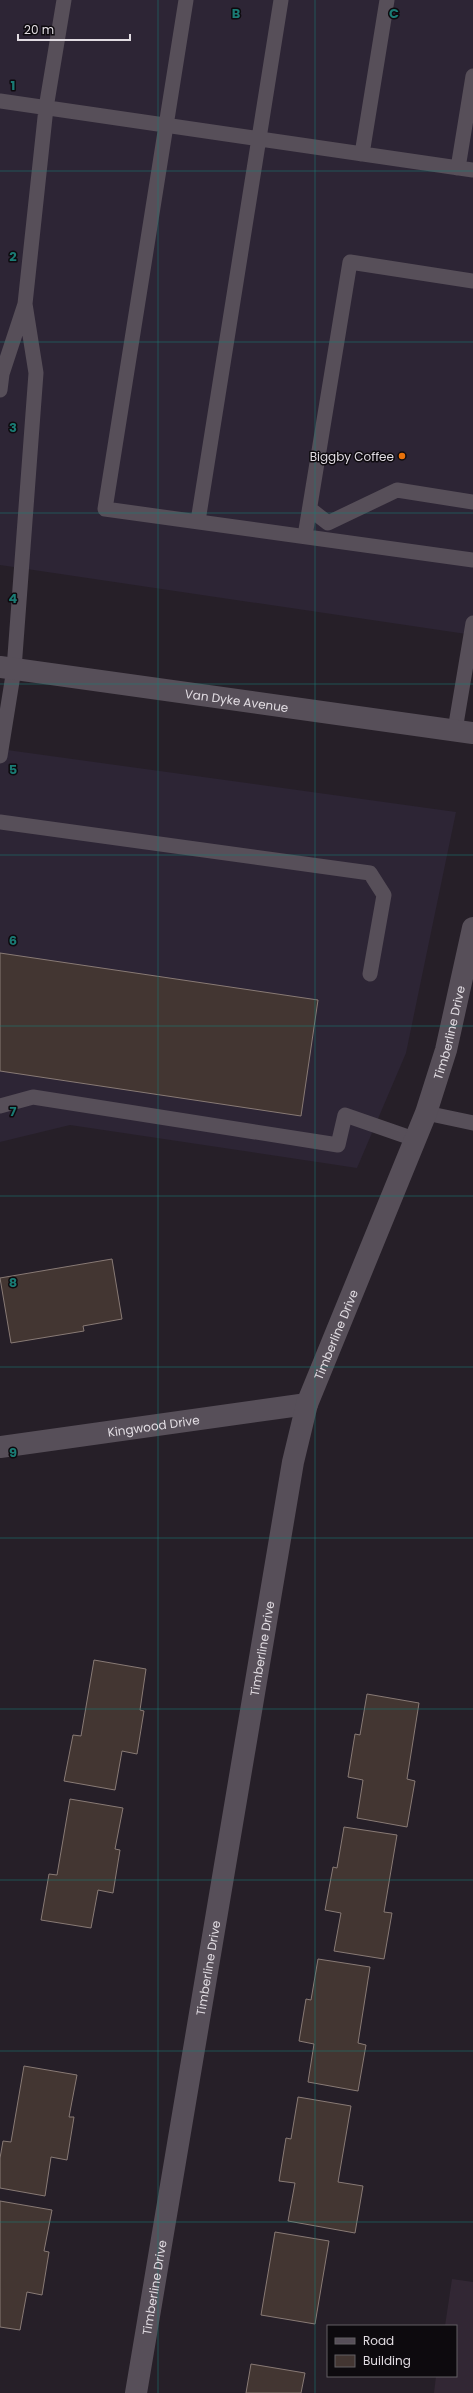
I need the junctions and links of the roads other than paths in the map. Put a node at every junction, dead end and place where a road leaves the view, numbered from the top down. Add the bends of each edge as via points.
1 (64, 0) edge
2 (186, 0) edge
3 (281, 0) edge
4 (387, 0) edge
5 (473, 76) edge
6 (0, 101) edge
7 (46, 108) junction
8 (167, 126) junction
9 (257, 139) junction
10 (362, 154) junction
11 (458, 168) junction
12 (473, 170) edge
13 (473, 281) edge
14 (25, 304) junction
15 (0, 390) edge
16 (473, 502) edge
17 (310, 509) junction
18 (198, 521) junction
19 (305, 536) junction
20 (473, 560) edge
21 (473, 623) edge
22 (7, 668) edge
23 (464, 732) edge
24 (0, 756) edge
25 (0, 822) edge
26 (473, 928) edge
27 (370, 974) dead end
28 (0, 1106) edge
29 (426, 1113) junction
30 (473, 1123) edge
31 (417, 1140) junction
32 (307, 1404) junction
33 (0, 1447) edge
34 (136, 2393) edge

1 - 7 lane
2 - 8 lane
3 - 9 lane
4 - 10 lane
5 - 11 lane
6 - 7 lane
7 - 8 lane
7 - 14 lane
8 - 9 lane
8 - 18 lane via 106,509
9 - 10 lane
9 - 18 lane
10 - 11 lane
11 - 12 lane
13 - 17 lane via 350,262
14 - 15 lane via 2,374
14 - 22 lane via 36,373
16 - 17 lane via 398,490 328,523
17 - 19 lane
18 - 19 lane
19 - 20 lane
21 - 23 lane
22 - 23 street, Van Dyke Avenue
22 - 24 lane
25 - 27 lane via 370,873 384,895
26 - 29 street, Timberline Drive via 446,1050
28 - 31 lane via 33,1097 338,1145 345,1115
29 - 30 lane
29 - 31 street, Timberline Drive
31 - 32 street, Timberline Drive
32 - 33 street, Kingwood Drive
32 - 34 street, Timberline Drive via 293,1462 277,1550

